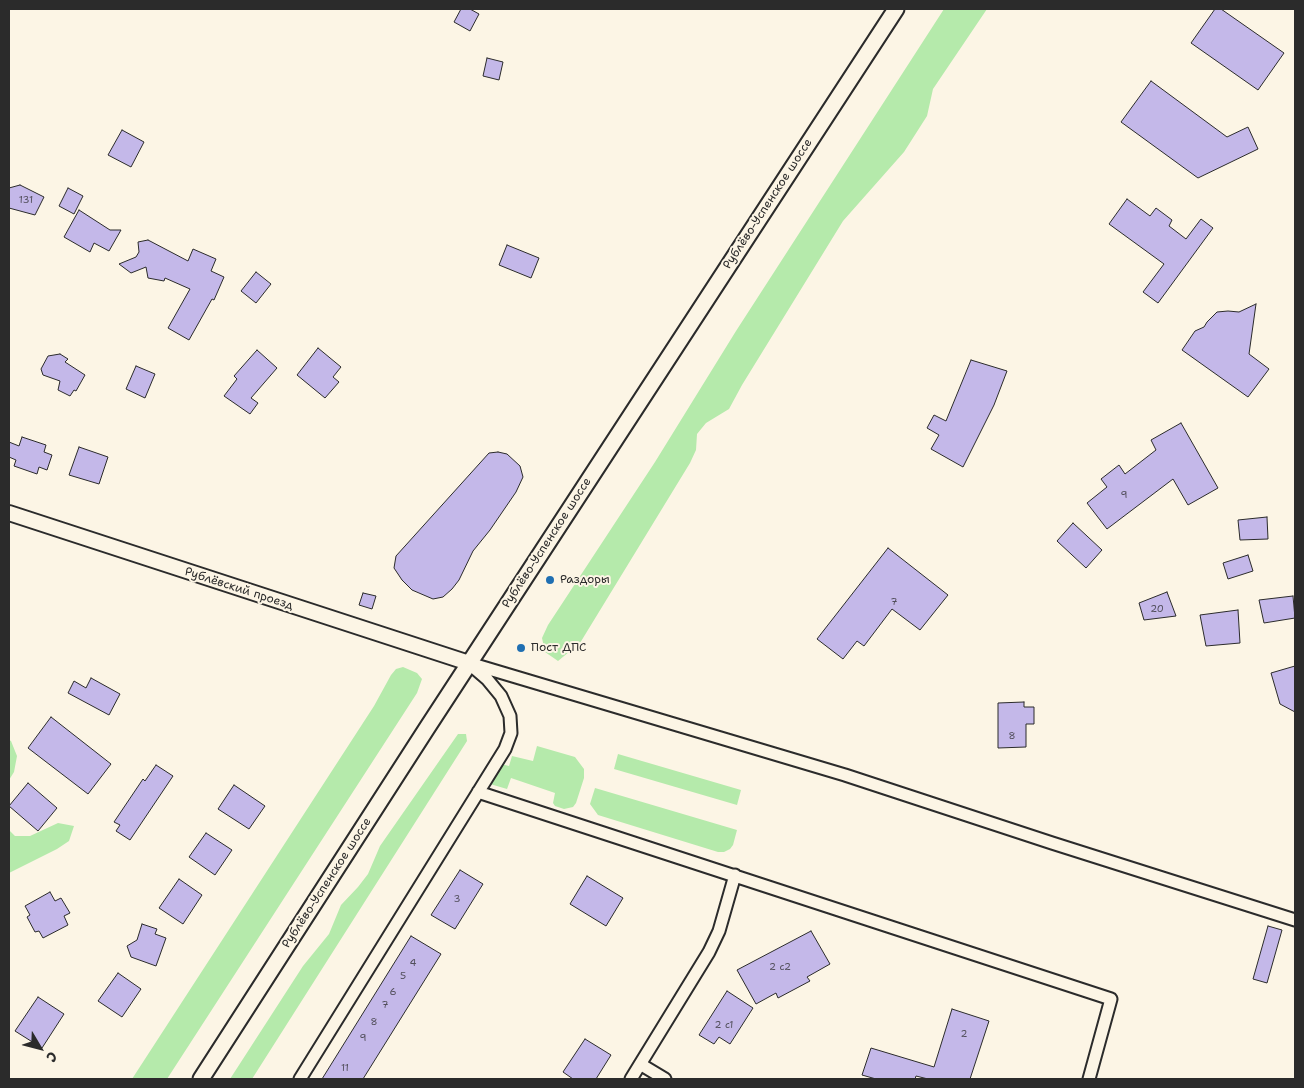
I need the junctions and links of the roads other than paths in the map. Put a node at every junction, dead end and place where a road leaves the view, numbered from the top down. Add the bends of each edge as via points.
1 (896, 9) edge
2 (9, 513) edge
3 (469, 663) junction
4 (478, 792) junction
5 (735, 875) junction
6 (1295, 920) edge
7 (640, 1064) junction
8 (201, 1079) edge
9 (300, 1079) edge
10 (631, 1079) edge
11 (665, 1079) edge
12 (1088, 1079) edge

1 - 3 main road, Рублёво-Успенское шоссе
2 - 3 street, Рублёвский проезд
3 - 4 street via 501,696 510,716 510,733 505,749
3 - 6 street via 845,775
3 - 8 main road, Рублёво-Успенское шоссе
4 - 5 street
4 - 9 street
5 - 7 street via 719,931 709,952
5 - 12 street via 1112,998
7 - 10 street
7 - 11 street

